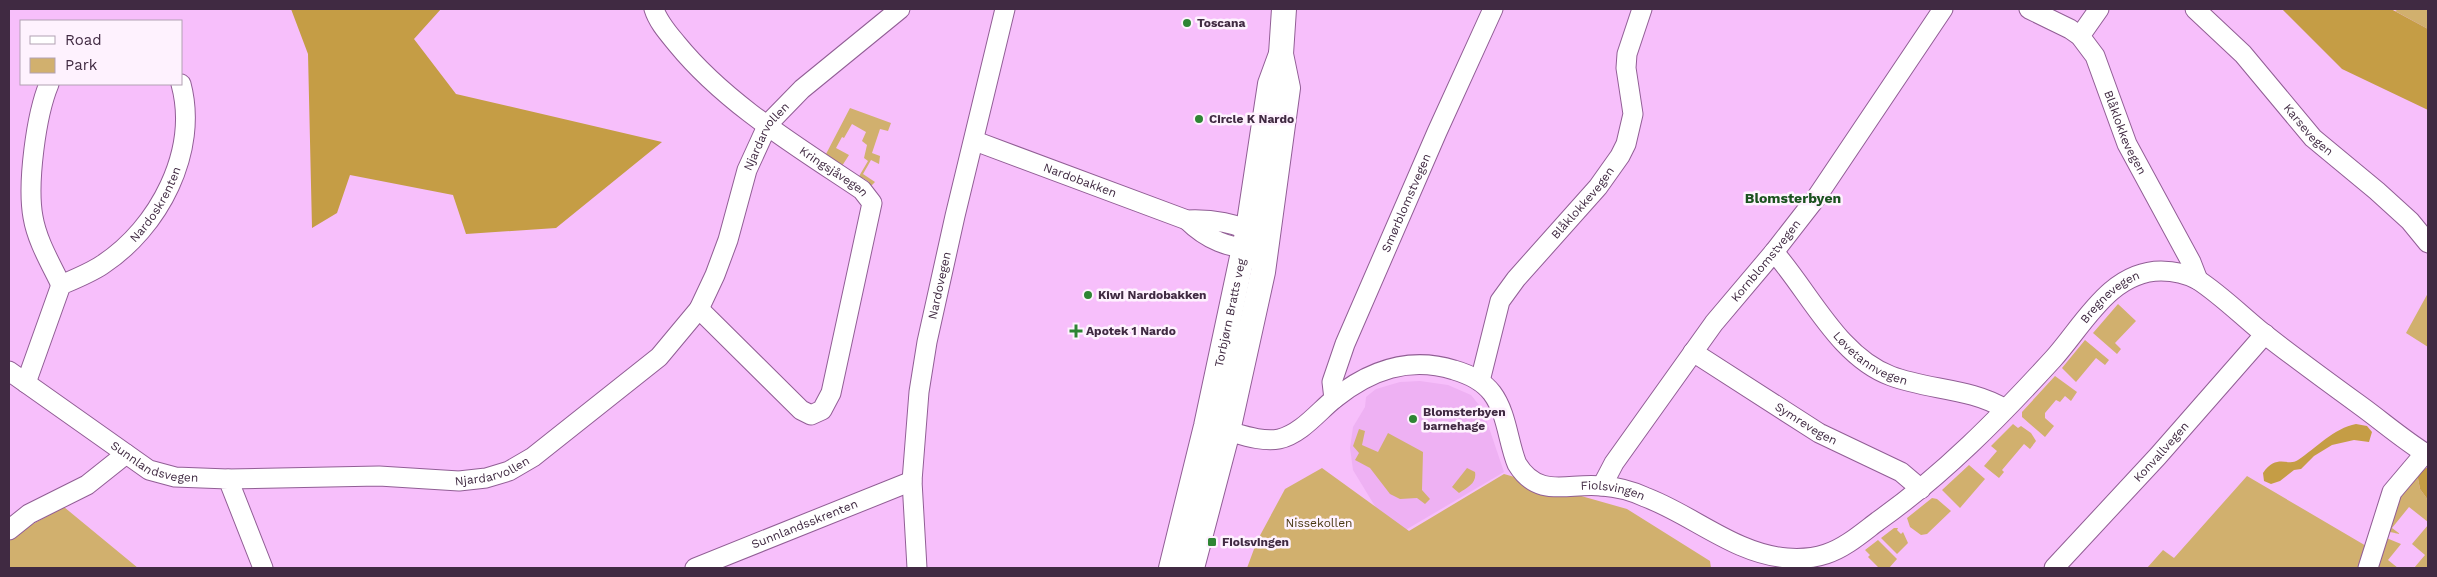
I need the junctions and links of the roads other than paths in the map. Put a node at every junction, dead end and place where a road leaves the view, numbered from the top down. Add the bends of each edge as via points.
1 (654, 9) edge
2 (900, 9) edge
3 (1005, 9) edge
4 (1284, 9) edge
5 (1493, 9) edge
6 (1642, 9) edge
7 (1942, 9) edge
8 (2029, 9) edge
9 (2099, 9) edge
10 (2195, 9) edge
11 (2080, 36) junction
12 (1281, 54) junction
13 (49, 85) edge
14 (181, 85) edge
15 (768, 124) junction
16 (975, 141) junction
17 (1246, 239) junction
18 (2428, 243) edge
19 (1267, 246) junction
20 (1774, 252) junction
21 (2198, 280) junction
22 (61, 285) junction
23 (699, 309) junction
24 (2265, 334) junction
25 (1692, 352) junction
26 (9, 371) edge
27 (1480, 381) junction
28 (26, 383) junction
29 (1334, 399) junction
30 (2006, 409) junction
31 (1217, 429) junction
32 (126, 454) junction
33 (2427, 454) edge
34 (228, 479) junction
35 (912, 481) junction
36 (1602, 486) junction
37 (1921, 489) junction
38 (9, 530) edge
39 (1826, 561) edge
40 (263, 568) edge
41 (695, 568) edge
42 (917, 568) edge
43 (1171, 568) edge
44 (1192, 568) edge
45 (2054, 568) edge
46 (2368, 568) edge

1 - 15 street, Kringsjåvegen via 658,20 708,77
2 - 15 street, Njardarvollen via 802,89
3 - 16 street, Nardovegen
4 - 12 main road, Torbjørn Bratts veg
5 - 29 street, Smørblomstvegen via 1345,344 1332,382
6 - 27 street, Blåklokkevegen via 1627,54 1633,114 1626,144 1598,187 1500,301
7 - 20 street, Kornblomstvegen via 1816,198
8 - 11 street, Blåklokkevegen
9 - 11 street
10 - 18 street, Karsevegen via 2244,54 2313,138 2410,221
11 - 21 street, Blåklokkevegen via 2095,56 2128,144
12 - 17 main road, Torbjørn Bratts veg via 1270,84
12 - 19 main road, Torbjørn Bratts veg via 1288,88
13 - 22 street via 38,126 33,218 43,249
14 - 22 street, Nardoskrenten via 185,132 181,157 165,195 147,224 126,245 102,265
15 - 23 street, Njardarvollen via 747,170 728,240
15 - 23 street, Kringsjåvegen via 862,190 872,203 831,393 822,410 811,415 801,410
16 - 17 street, Nardobakken via 1187,220 1205,219
16 - 35 street, Nardovegen via 927,342 918,392
17 - 19 street, Nardobakken
17 - 31 main road, Torbjørn Bratts veg
19 - 31 main road, Torbjørn Bratts veg via 1261,286
20 - 25 street, Kornblomstvegen
20 - 30 street, Løvetannvegen via 1840,337 1865,363 1890,376 1984,398
21 - 24 street, Bregnevegen
21 - 30 street, Bregnevegen via 2160,271 2140,274 2122,282 2100,302
22 - 28 street
23 - 34 street, Njardarvollen via 659,357 540,452 509,471 460,481 379,476
24 - 33 street, Bregnevegen
24 - 45 street, Konvallvegen
25 - 36 street, Kornblomstvegen via 1614,463
25 - 37 street, Symrevegen via 1819,432 1901,472
26 - 28 street, Sunnlandsvegen
27 - 29 street, Fiolsvingen via 1442,366 1409,364 1369,375
27 - 36 street, Fiolsvingen via 1498,404 1513,455 1528,478 1547,487
28 - 32 street, Sunnlandsvegen
29 - 31 street, Fiolsvingen via 1283,438
30 - 37 street, Bregnevegen via 1962,454
31 - 43 main road, Torbjørn Bratts veg
31 - 44 main road, Torbjørn Bratts veg
32 - 34 street, Sunnlandsvegen via 160,474
32 - 38 street via 87,485 30,514
33 - 46 street via 2392,492
34 - 40 street
35 - 41 street, Sunnlandsskrenten
35 - 42 street, Nardovegen
36 - 39 street, Fiolsvingen via 1645,497 1754,551
37 - 39 street, Bregnevegen

